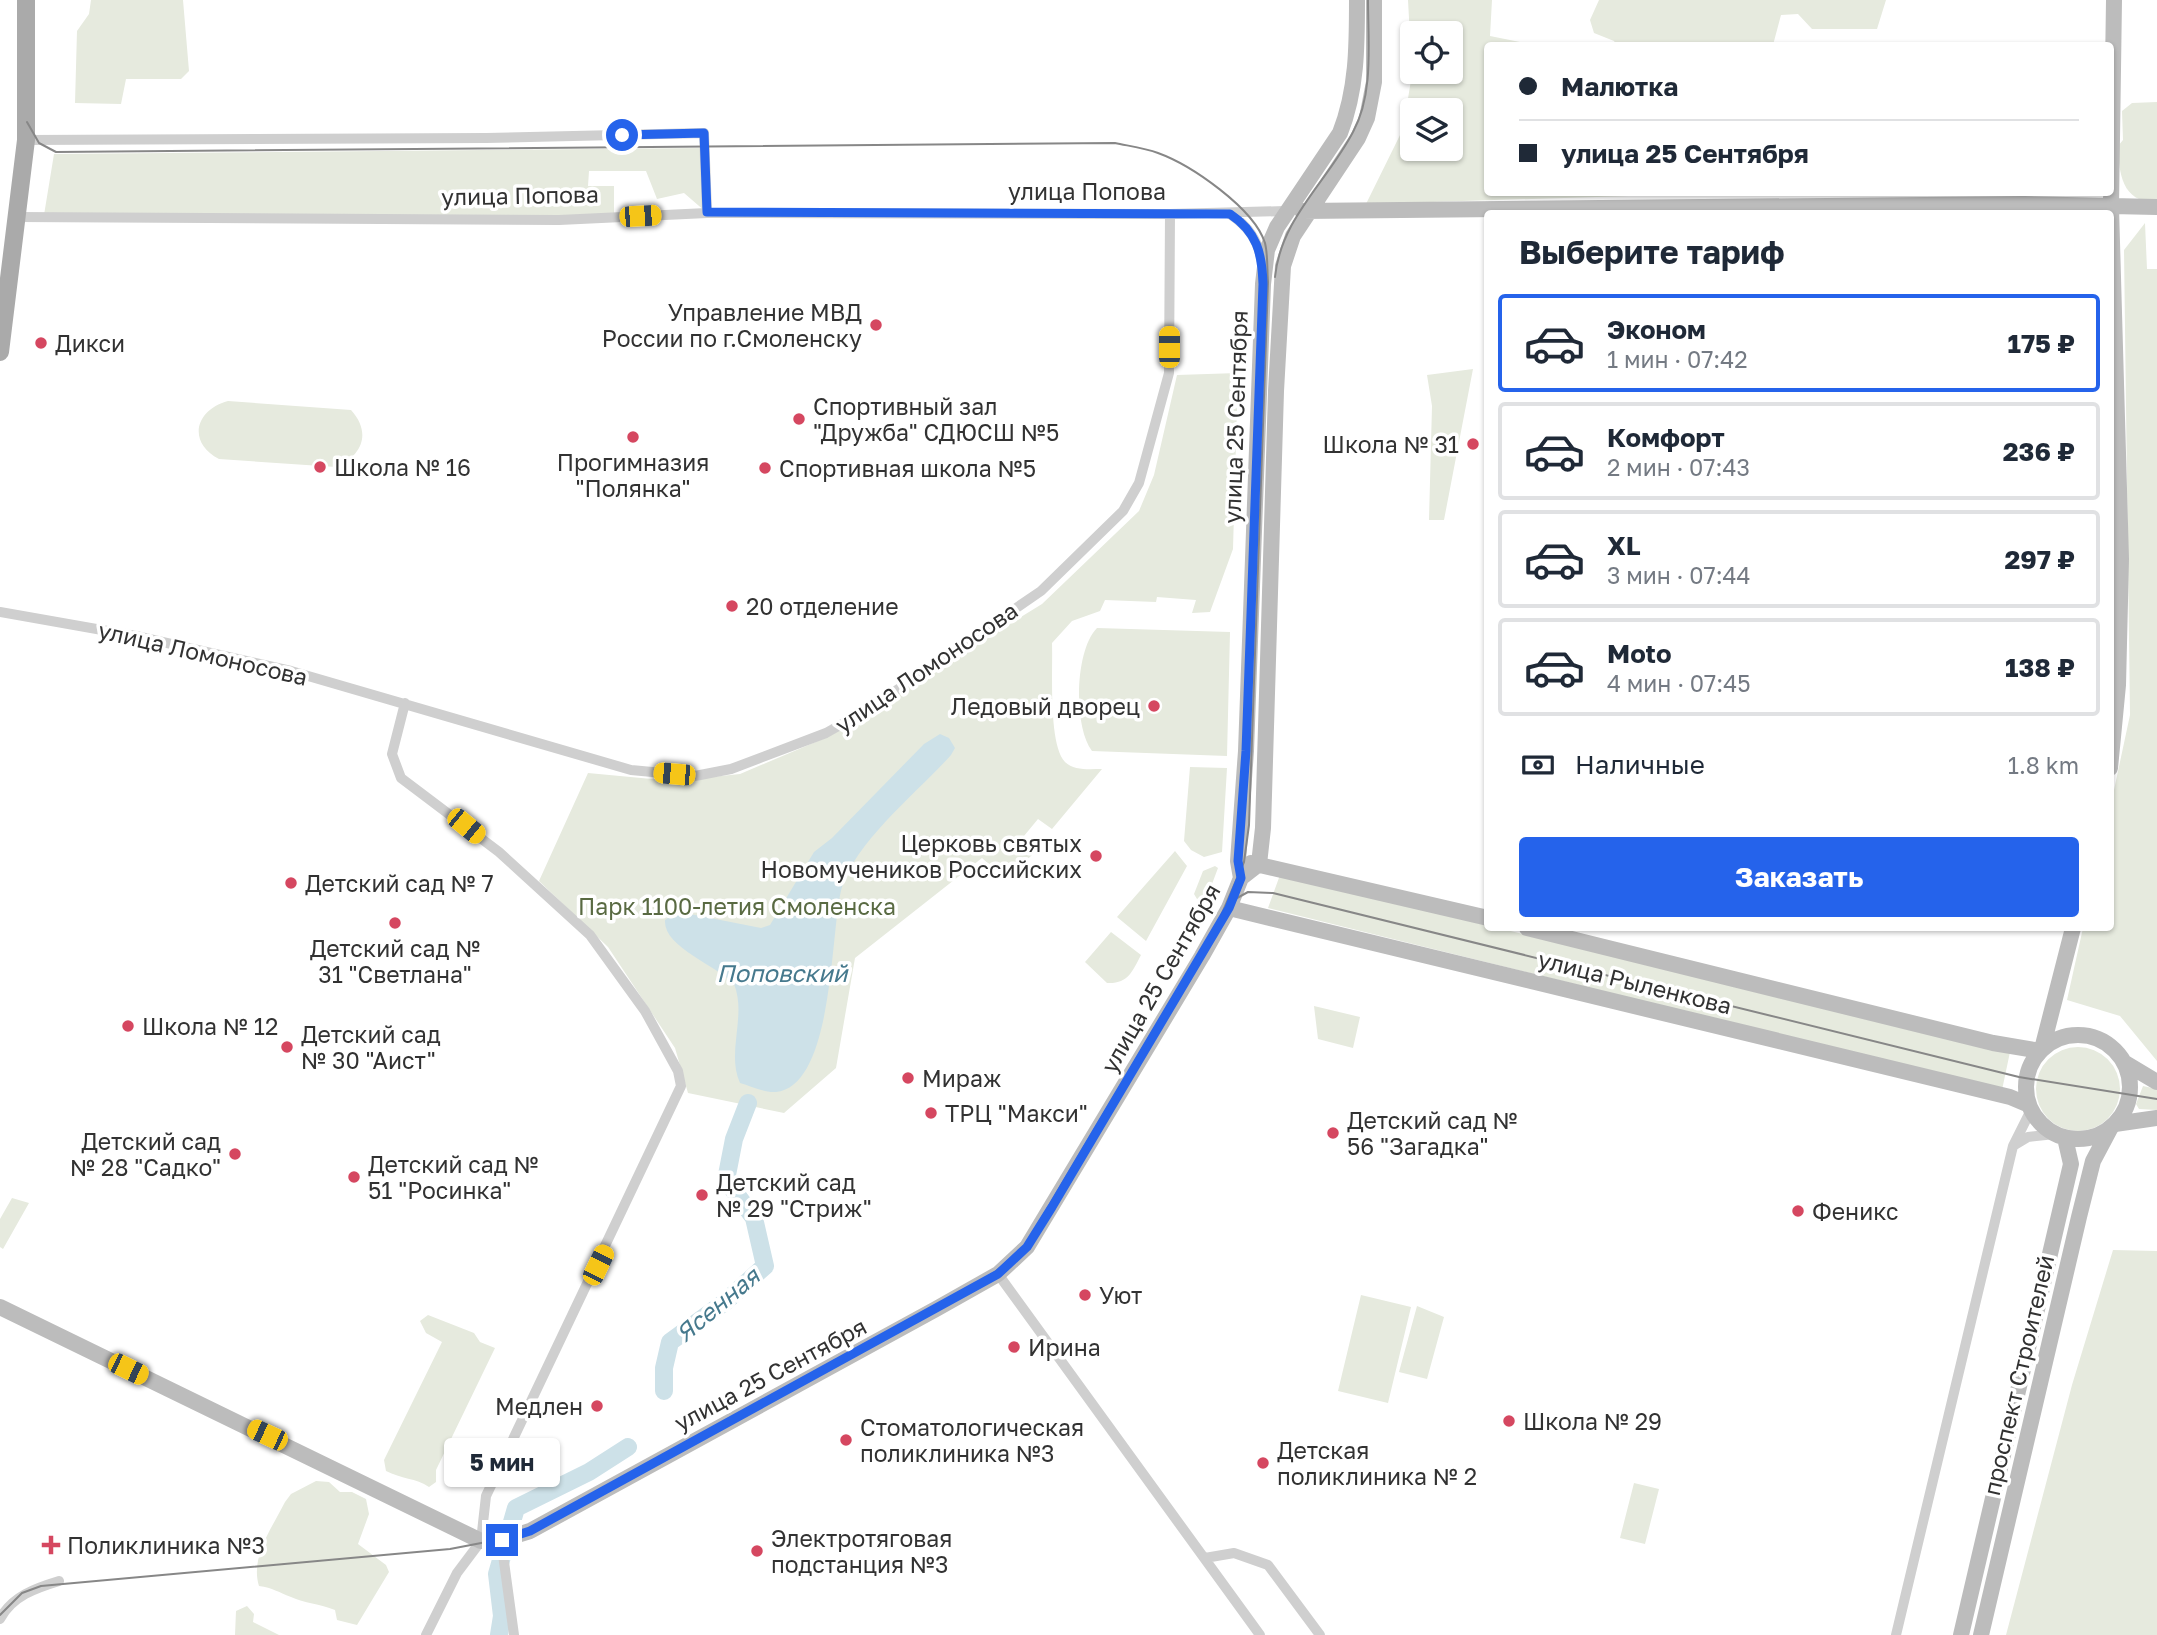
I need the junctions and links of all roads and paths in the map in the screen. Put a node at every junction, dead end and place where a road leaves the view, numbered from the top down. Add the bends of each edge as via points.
1 (26, 0) edge
2 (1357, 0) edge
3 (1374, 0) edge
4 (2114, 0) edge
5 (2114, 42) edge
6 (26, 131) junction
7 (2112, 196) edge
8 (2112, 207) junction
9 (2157, 207) edge
10 (2112, 210) edge
11 (1285, 211) junction
12 (1310, 211) junction
13 (707, 212) junction
14 (1170, 214) junction
15 (1230, 214) junction
16 (17, 217) junction
17 (1263, 284) junction
18 (2114, 285) edge
19 (0, 352) edge
20 (0, 612) edge
21 (405, 703) junction
22 (2114, 726) edge
23 (1238, 861) junction
24 (1259, 864) junction
25 (1241, 878) junction
26 (1229, 908) junction
27 (1484, 917) edge
28 (1539, 931) edge
29 (2072, 931) edge
30 (2055, 1001) junction
31 (2077, 1035) junction
32 (2041, 1050) junction
33 (2125, 1063) junction
34 (2157, 1082) edge
35 (2030, 1107) junction
36 (2157, 1118) edge
37 (2113, 1126) junction
38 (2060, 1136) junction
39 (2013, 1146) junction
40 (998, 1274) junction
41 (0, 1307) edge
42 (481, 1541) junction
43 (501, 1542) junction
44 (1205, 1558) junction
45 (59, 1581) dead end
46 (0, 1619) edge
47 (426, 1635) edge
48 (514, 1635) edge
49 (1260, 1635) edge
50 (1320, 1635) edge
51 (1896, 1635) edge
52 (1961, 1635) edge
53 (1981, 1635) edge

1 - 6 main road
2 - 11 main road, улица 25 Сентября via 1354,84 1346,117 1340,133
3 - 12 main road via 1374,82 1367,118
4 - 5 main road
6 - 13 street via 486,138 704,133
6 - 16 main road
7 - 8 main road
8 - 9 main road, улица Попова
8 - 10 main road
8 - 12 main road, улица Попова
11 - 12 main road, улица Попова
11 - 15 street, улица Попова
11 - 17 main road, улица 25 Сентября via 1267,250
12 - 24 main road via 1289,245 1282,278
13 - 14 street, улица Попова
13 - 16 street, улица Попова via 559,220
14 - 15 street, улица Попова
14 - 21 street, улица Ломоносова via 1169,373 1139,483 1123,512 1041,591 872,707 826,733 730,769 695,776 631,770
15 - 17 street via 1248,227 1259,248
16 - 19 main road
17 - 23 main road, улица 25 Сентября via 1248,723
18 - 22 main road via 2121,559
20 - 21 street, улица Ломоносова via 228,657
21 - 42 street via 392,754 401,778 499,852 590,935 645,1011 678,1070 681,1086 486,1496
23 - 24 main road
23 - 25 main road, улица 25 Сентября
24 - 25 main road
24 - 27 main road
25 - 26 main road, улица 25 Сентября
26 - 35 main road, улица Рыленкова via 2010,1097
26 - 40 main road, улица 25 Сентября via 1027,1247
28 - 32 main road, улица Рыленкова via 1993,1043
29 - 30 main road
30 - 31 main road via 2066,1028
30 - 32 main road
31 - 32 main road
31 - 33 main road via 2105,1042
32 - 35 main road via 2027,1079
33 - 34 main road
33 - 37 main road via 2130,1095
35 - 38 main road via 2037,1119
35 - 39 street
36 - 37 main road
37 - 38 main road via 2081,1140
37 - 53 main road, проспект Строителей via 2094,1161 2079,1217
38 - 39 street via 2028,1137
38 - 52 main road, проспект Строителей via 2071,1164
39 - 51 street
40 - 43 main road, улица 25 Сентября via 530,1531
40 - 44 street
41 - 42 main road
42 - 43 main road, улица 25 Сентября
42 - 47 street via 457,1573
43 - 48 street
44 - 49 street
44 - 50 street via 1234,1553 1268,1565
45 - 46 street via 20,1597

